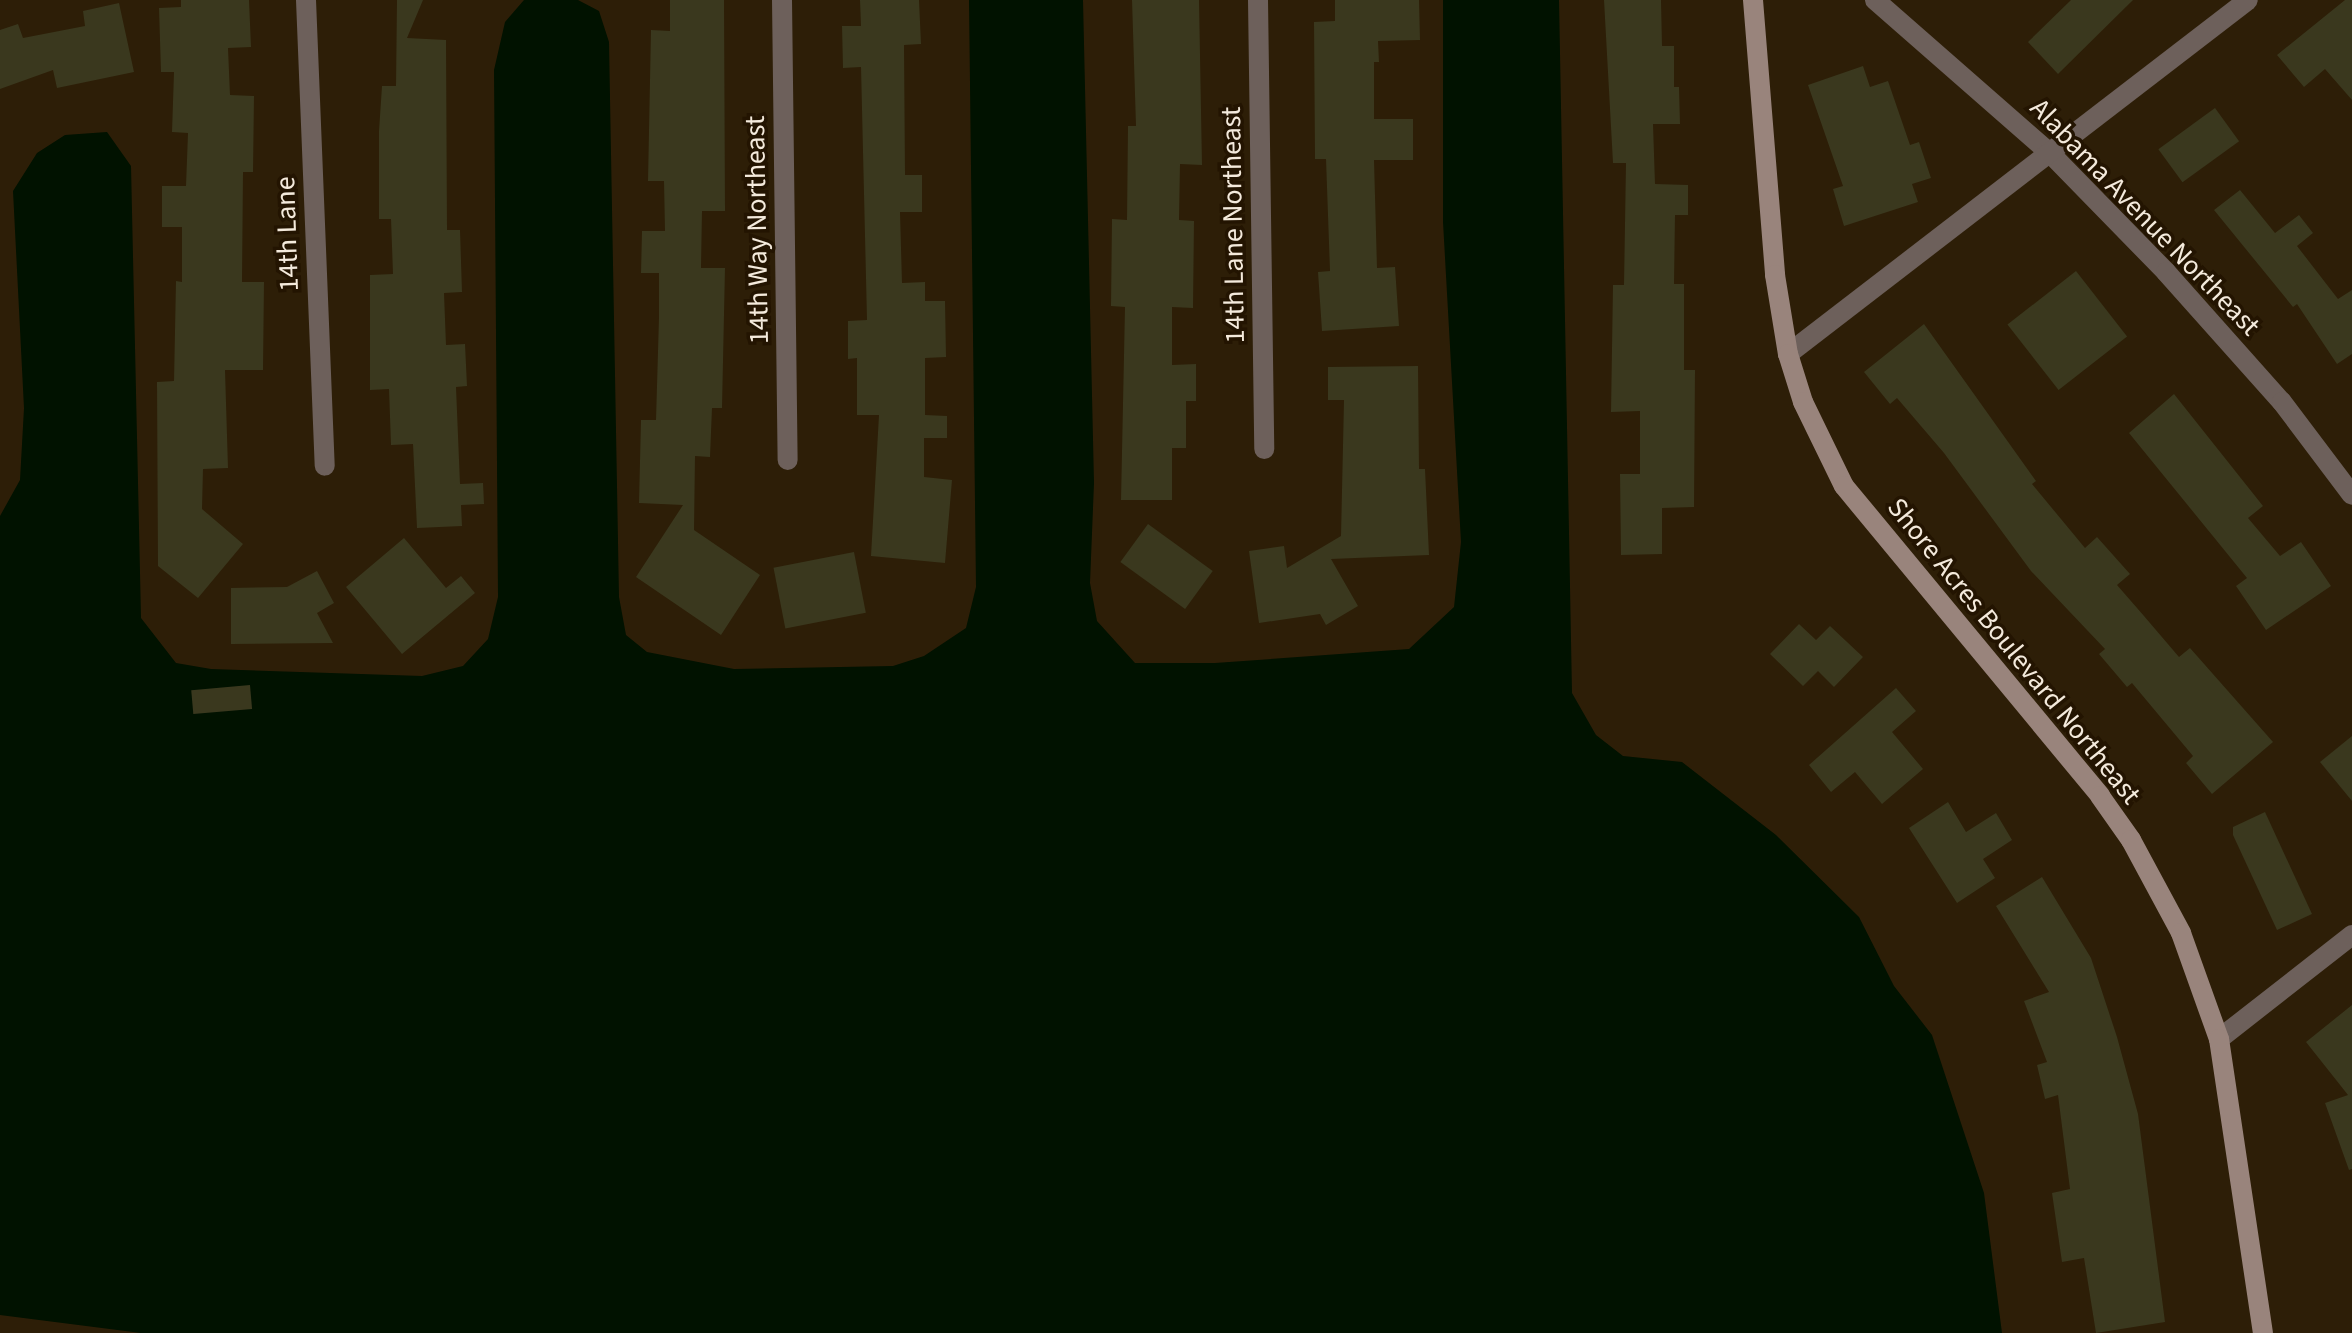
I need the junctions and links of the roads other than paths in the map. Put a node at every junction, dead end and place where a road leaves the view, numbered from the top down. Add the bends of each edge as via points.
1 (306, 0) edge
2 (782, 0) edge
3 (1258, 0) edge
4 (1753, 0) edge
5 (1875, 0) edge
6 (2248, 0) edge
7 (2050, 153) junction
8 (1788, 354) junction
9 (1264, 449) dead end
10 (788, 460) dead end
11 (325, 466) dead end
12 (2352, 495) edge
13 (2352, 935) edge
14 (2219, 1039) junction
15 (2263, 1333) edge

1 - 11 street, 14th Lane
2 - 10 street, 14th Way Northeast
3 - 9 street, 14th Lane Northeast
4 - 8 street, Shore Acres Boulevard Northeast via 1775,275
5 - 7 street, Alabama Avenue Northeast
6 - 7 street
7 - 8 street
7 - 12 street, Alabama Avenue Northeast via 2282,402
8 - 14 street, Shore Acres Boulevard Northeast via 1820,445 1844,486 2131,840 2181,933
13 - 14 street
14 - 15 street, Shore Acres Boulevard Northeast

